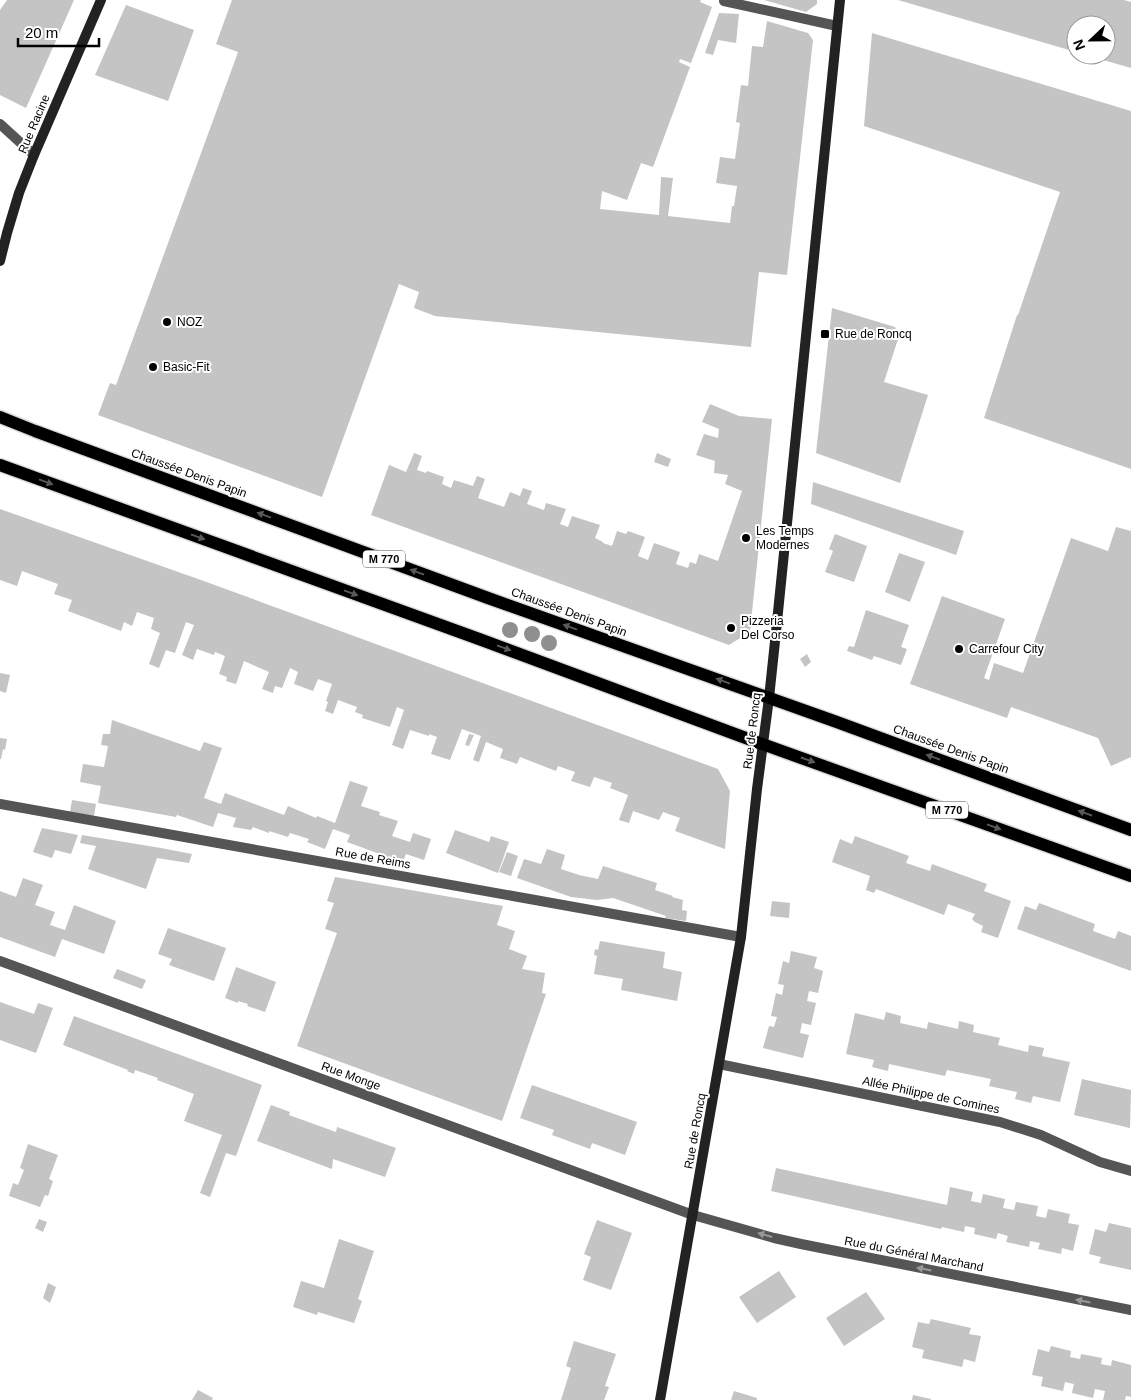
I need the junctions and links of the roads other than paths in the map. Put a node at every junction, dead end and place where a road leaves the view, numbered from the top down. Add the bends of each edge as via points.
1 (101, 0) edge
2 (840, 0) edge
3 (724, 2) dead end
4 (838, 26) junction
5 (0, 124) edge
6 (34, 155) junction
7 (0, 261) edge
8 (0, 417) edge
9 (0, 465) edge
10 (769, 698) junction
11 (762, 744) junction
12 (0, 804) edge
13 (1131, 830) edge
14 (1131, 876) edge
15 (741, 937) junction
16 (0, 961) edge
17 (719, 1064) junction
18 (1131, 1170) edge
19 (694, 1215) junction
20 (1131, 1310) edge
21 (660, 1400) edge

1 - 6 street, Rue Racine
2 - 4 street, Rue de Roncq
3 - 4 street
4 - 10 street, Rue de Roncq
5 - 6 street
6 - 7 street, Rue Racine via 13,212
10 -> 8 main road, Chaussée Denis Papin / M 770
9 -> 11 main road, M 770
10 - 11 street, Rue de Roncq
13 -> 10 main road, Chaussée Denis Papin / M 770
11 -> 14 main road, M 770
11 - 15 street, Rue de Roncq
12 - 15 street, Rue de Reims
15 - 17 street, Rue de Roncq
16 - 19 street, Rue Monge
17 - 18 street, Allée Philippe de Comines via 1000,1122 1100,1162
17 - 19 street, Rue de Roncq
20 -> 19 street, Rue du Général Marchand via 801,1244
19 - 21 street, Rue de Roncq

